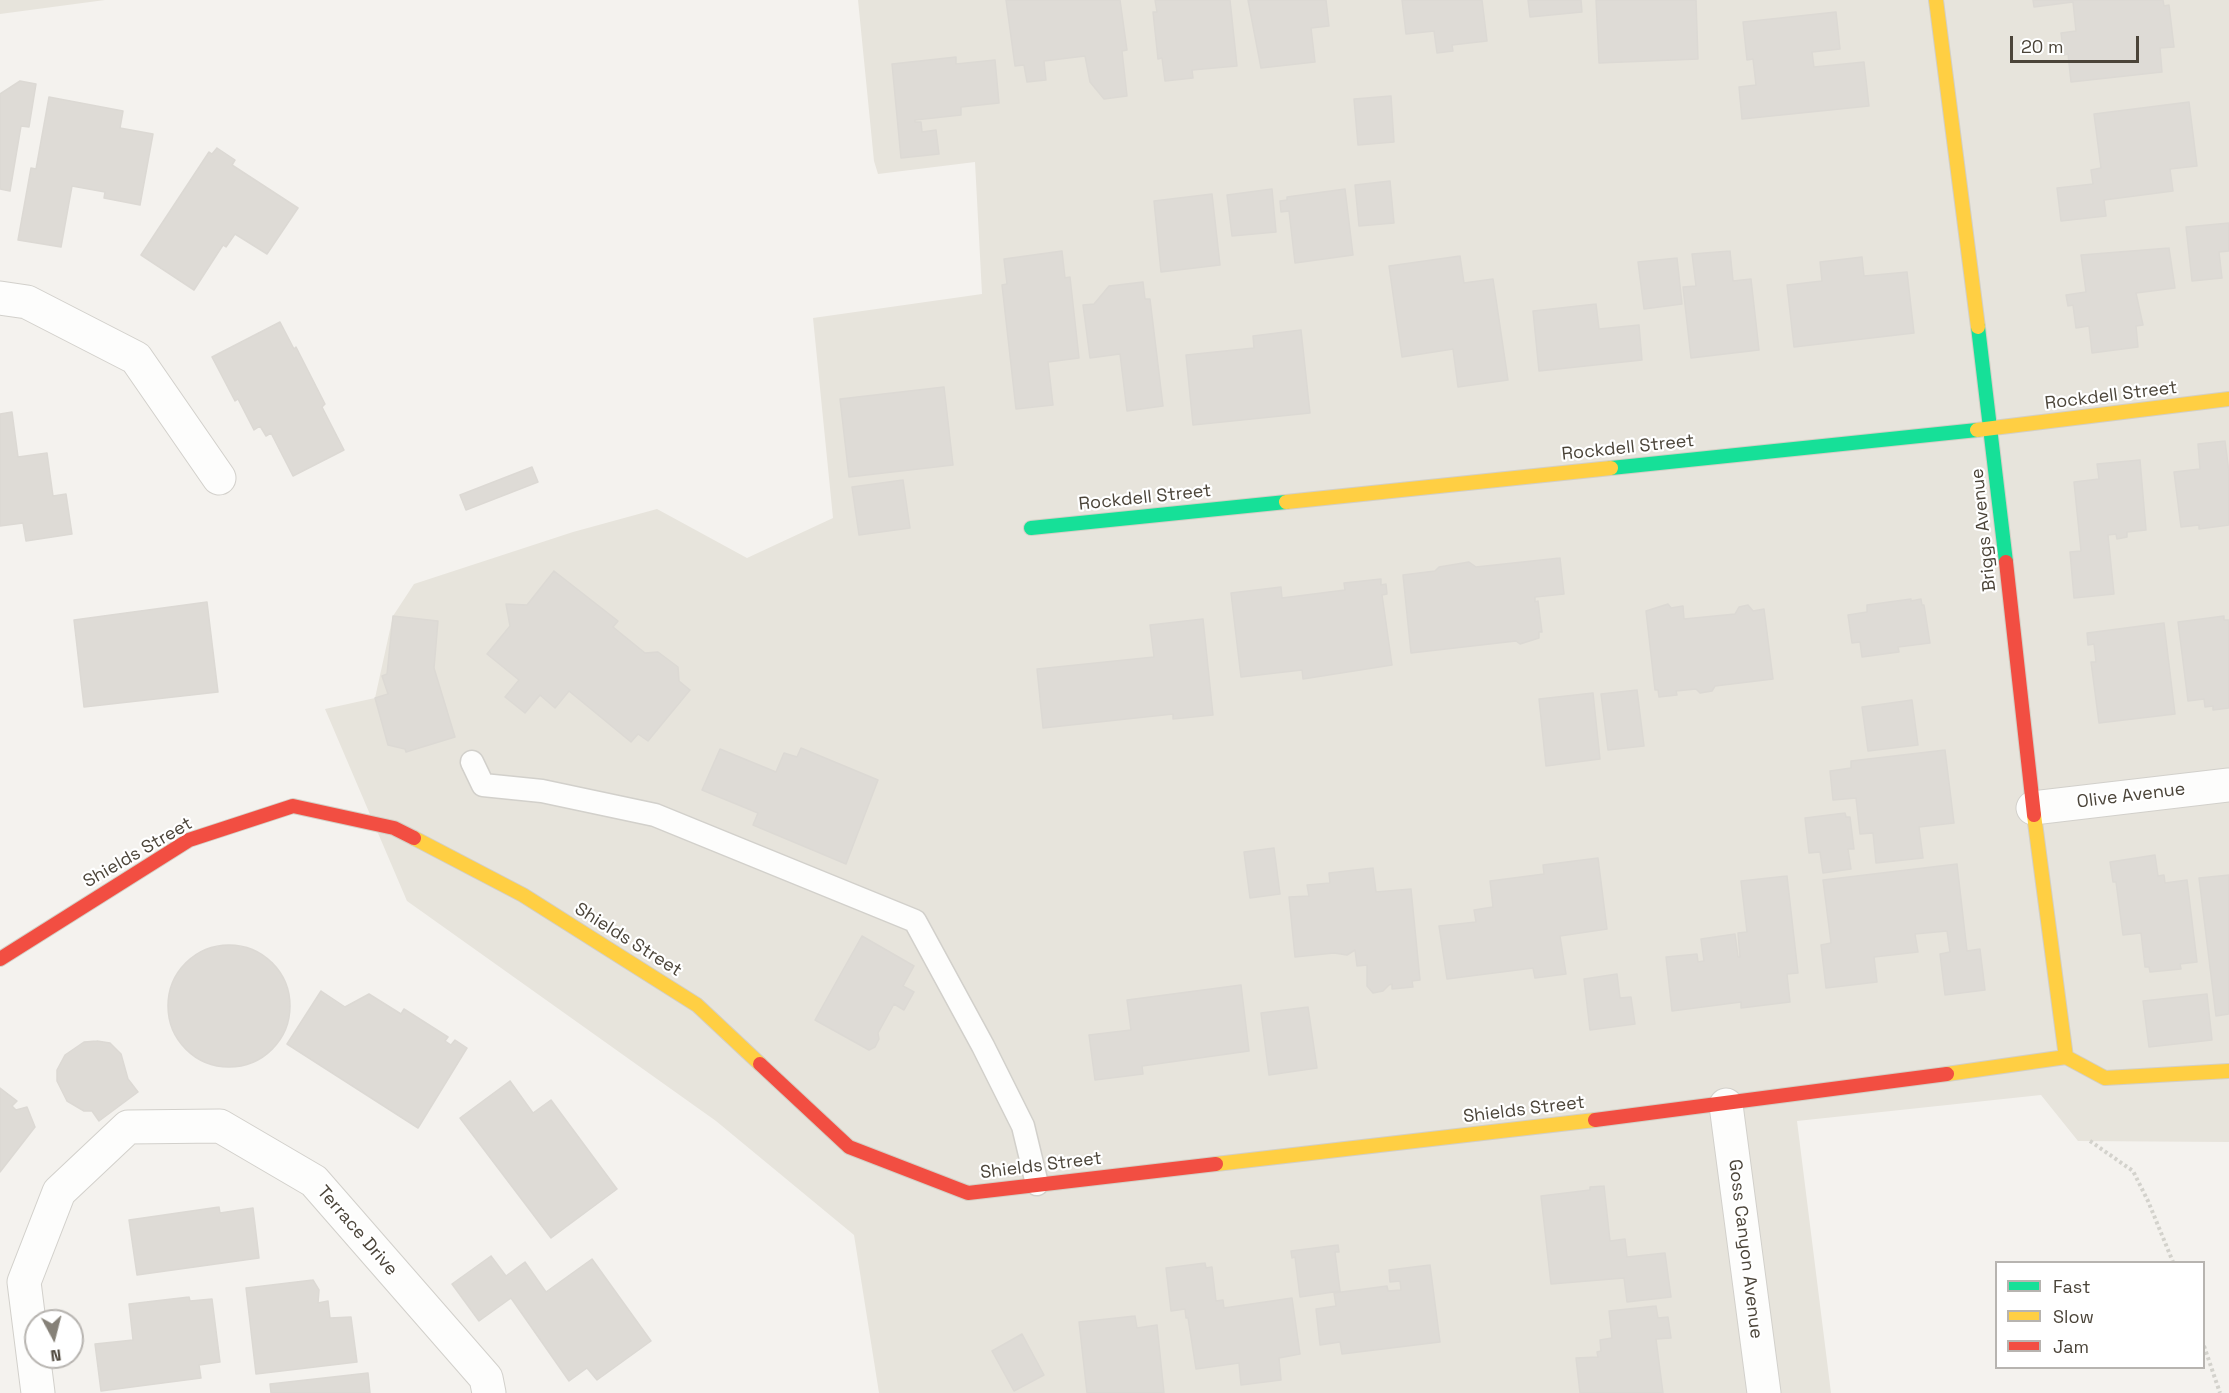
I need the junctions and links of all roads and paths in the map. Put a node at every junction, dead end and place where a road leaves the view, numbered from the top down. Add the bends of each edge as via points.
1 (1936, 0) edge
2 (0, 298) edge
3 (2229, 399) edge
4 (1991, 429) junction
5 (219, 478) dead end
6 (1031, 528) dead end
7 (472, 762) dead end
8 (2229, 785) edge
9 (2033, 808) junction
10 (0, 959) edge
11 (2066, 1057) junction
12 (2229, 1071) edge
13 (1726, 1106) junction
14 (2090, 1141) dead end
15 (1037, 1184) junction
16 (2172, 1261) edge
17 (2205, 1349) edge
18 (38, 1393) edge
19 (489, 1393) edge
20 (1764, 1393) edge
21 (2220, 1393) edge

1 - 4 street, Briggs Avenue
2 - 5 street via 27,302 136,358
3 - 4 street, Rockdell Street
4 - 6 street, Rockdell Street
4 - 9 street, Briggs Avenue
7 - 15 lane via 483,785 542,791 655,815 915,921 1023,1126
8 - 9 street, Olive Avenue
9 - 11 street, Briggs Avenue
10 - 15 street, Shields Street via 189,840 293,807 394,828 523,895 697,1005 849,1147 968,1193
11 - 12 street via 2105,1078
11 - 13 street, Shields Street
13 - 15 street, Shields Street
13 - 20 street, Goss Canyon Avenue
14 - 16 path via 2133,1171
17 - 21 path
18 - 19 street, Terrace Drive via 24,1282 59,1192 128,1127 220,1126 314,1181 486,1378

